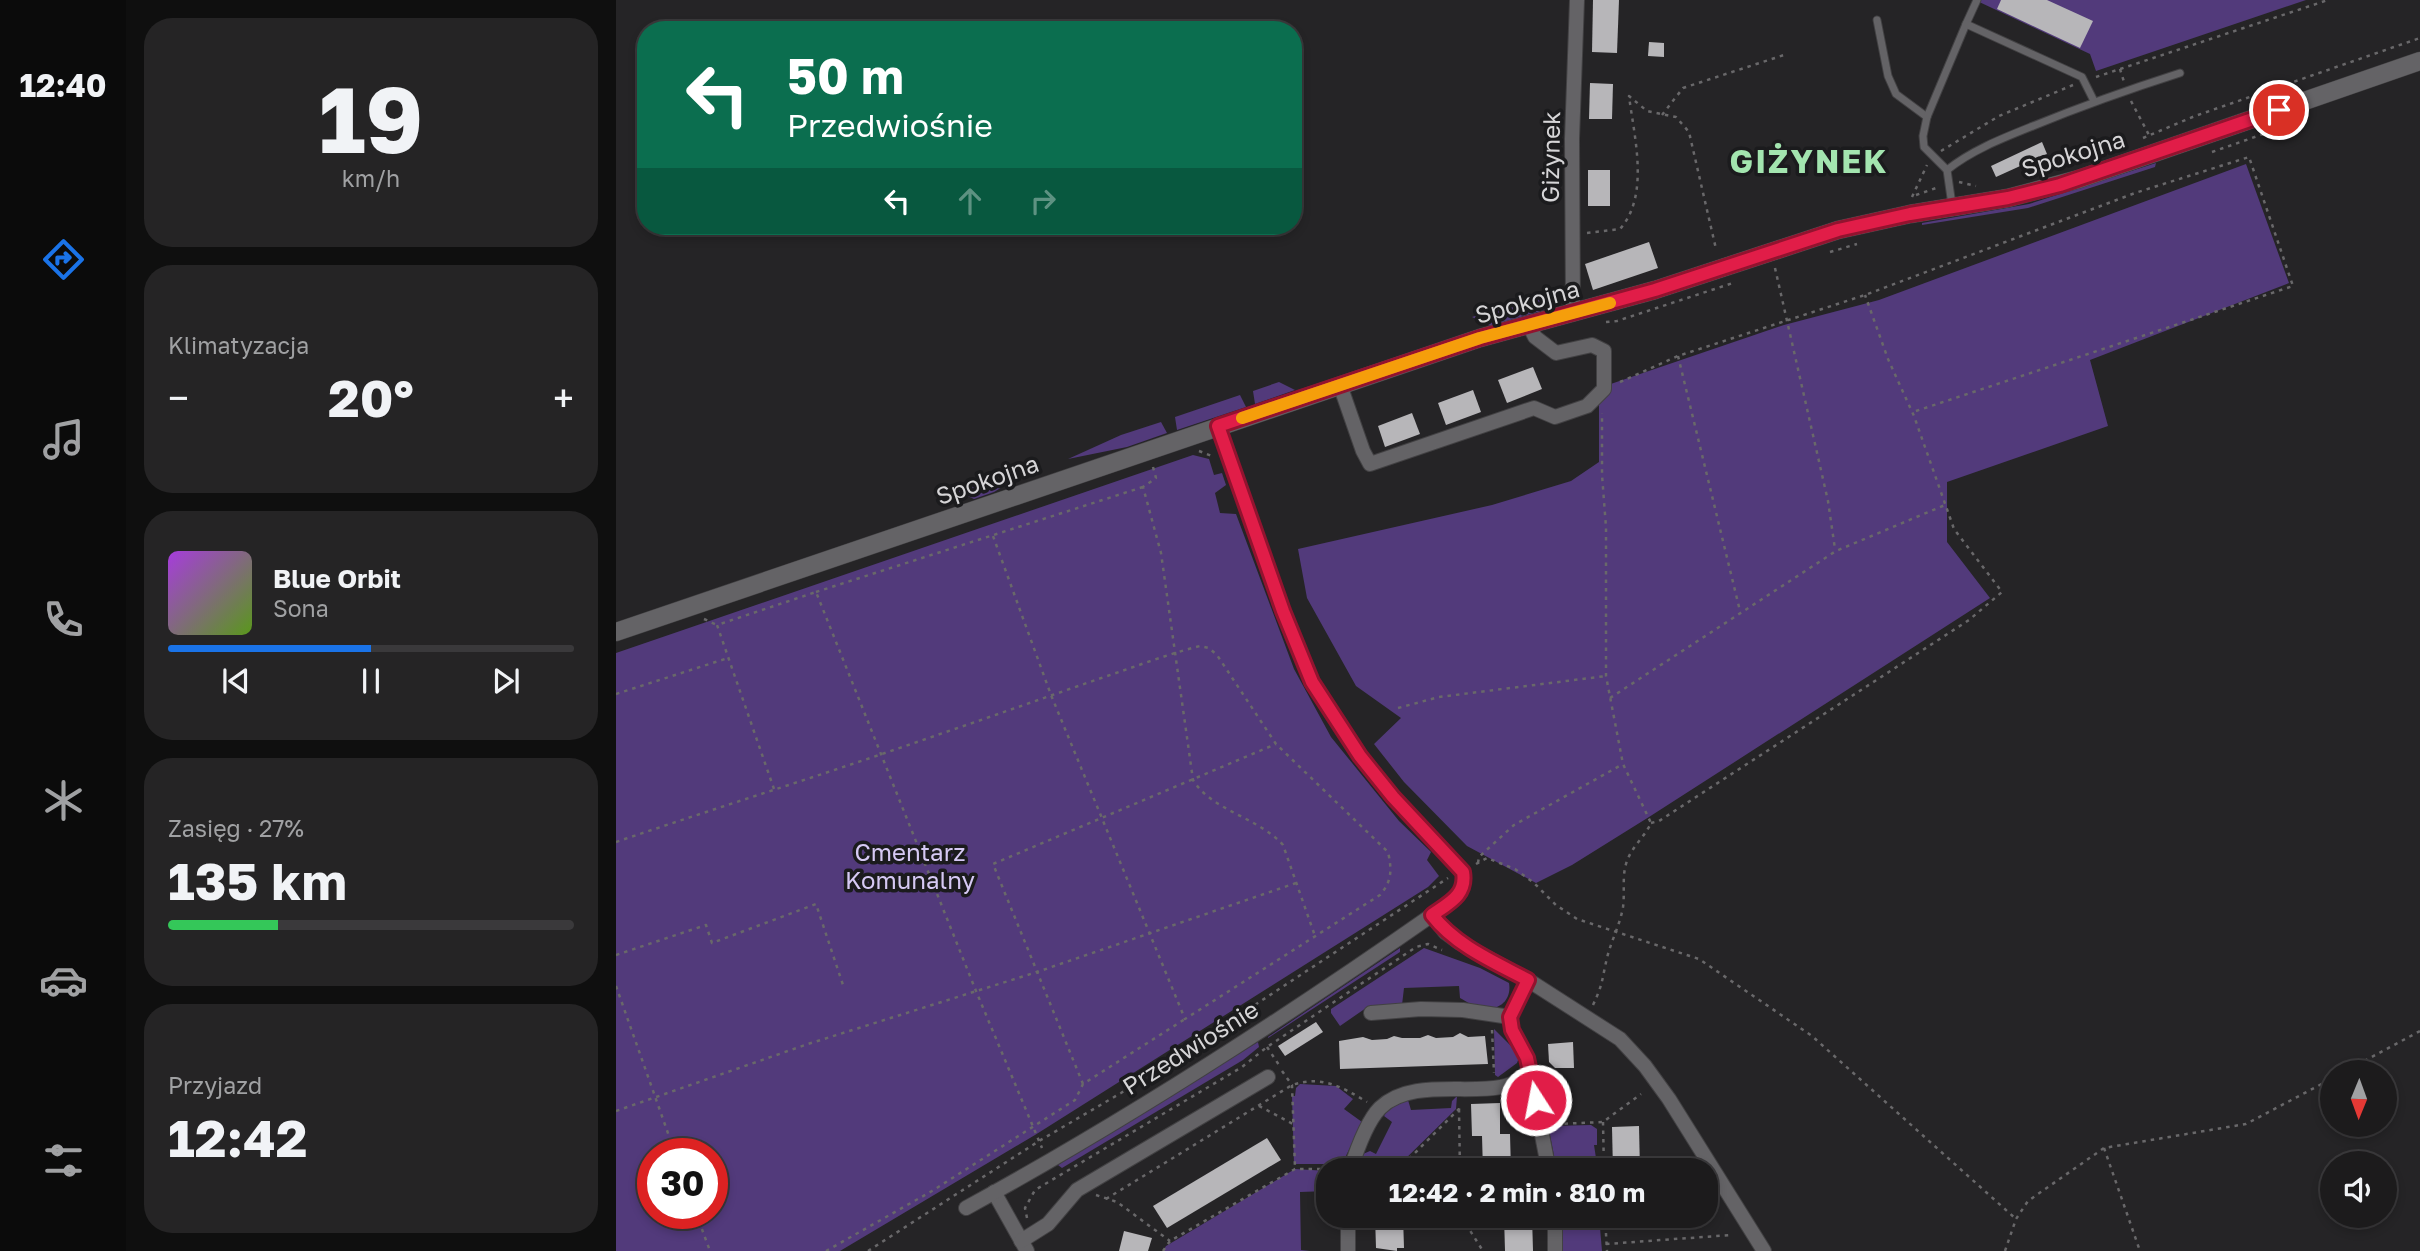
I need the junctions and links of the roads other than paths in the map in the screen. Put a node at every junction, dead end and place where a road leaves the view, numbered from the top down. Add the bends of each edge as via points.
1 (1577, 0) edge
2 (1977, 0) edge
3 (1877, 20) dead end
4 (1966, 24) junction
5 (2420, 61) edge
6 (2180, 73) dead end
7 (2094, 101) junction
8 (1927, 117) junction
9 (1947, 170) junction
10 (1952, 207) junction
11 (1573, 314) junction
12 (1529, 325) junction
13 (1340, 385) junction
14 (1218, 426) junction
15 (616, 632) edge
16 (1432, 915) junction
17 (1528, 980) junction
18 (1371, 1013) dead end
19 (1510, 1017) junction
20 (1532, 1076) junction
21 (1268, 1077) dead end
22 (1356, 1158) edge
23 (1547, 1158) edge
24 (994, 1192) junction
25 (966, 1208) dead end
26 (1348, 1228) edge
27 (1555, 1228) edge
28 (1024, 1246) edge
29 (1348, 1251) edge
30 (1555, 1251) edge
31 (1764, 1251) edge

1 - 11 street, Giżynek
2 - 4 lane
3 - 8 lane via 1896,94
4 - 7 lane via 2081,77
4 - 8 lane
5 - 10 street, Spokojna via 2054,186
6 - 7 lane
7 - 9 lane via 2001,139
8 - 9 lane via 1924,147
9 - 10 lane
10 - 11 street, Spokojna via 1838,230
11 - 12 street, Spokojna
12 - 13 street, Spokojna
12 - 13 street via 1535,337 1556,353 1592,345 1604,351 1604,389 1587,405 1555,417 1534,408 1370,464
13 - 14 street, Spokojna
14 - 15 street, Spokojna
14 - 16 street, Przedwiośnie via 1312,682 1360,756 1463,872 1458,896
16 - 17 street via 1460,943
16 - 24 street, Przedwiośnie via 1258,1032
17 - 19 street
17 - 31 street via 1620,1039 1645,1066
18 - 19 street via 1462,1010
19 - 20 street
20 - 22 street via 1500,1087 1403,1094 1379,1108
20 - 23 street
21 - 28 street via 1077,1190
24 - 25 street, Przedwiośnie
24 - 28 street
26 - 29 street
27 - 30 street

